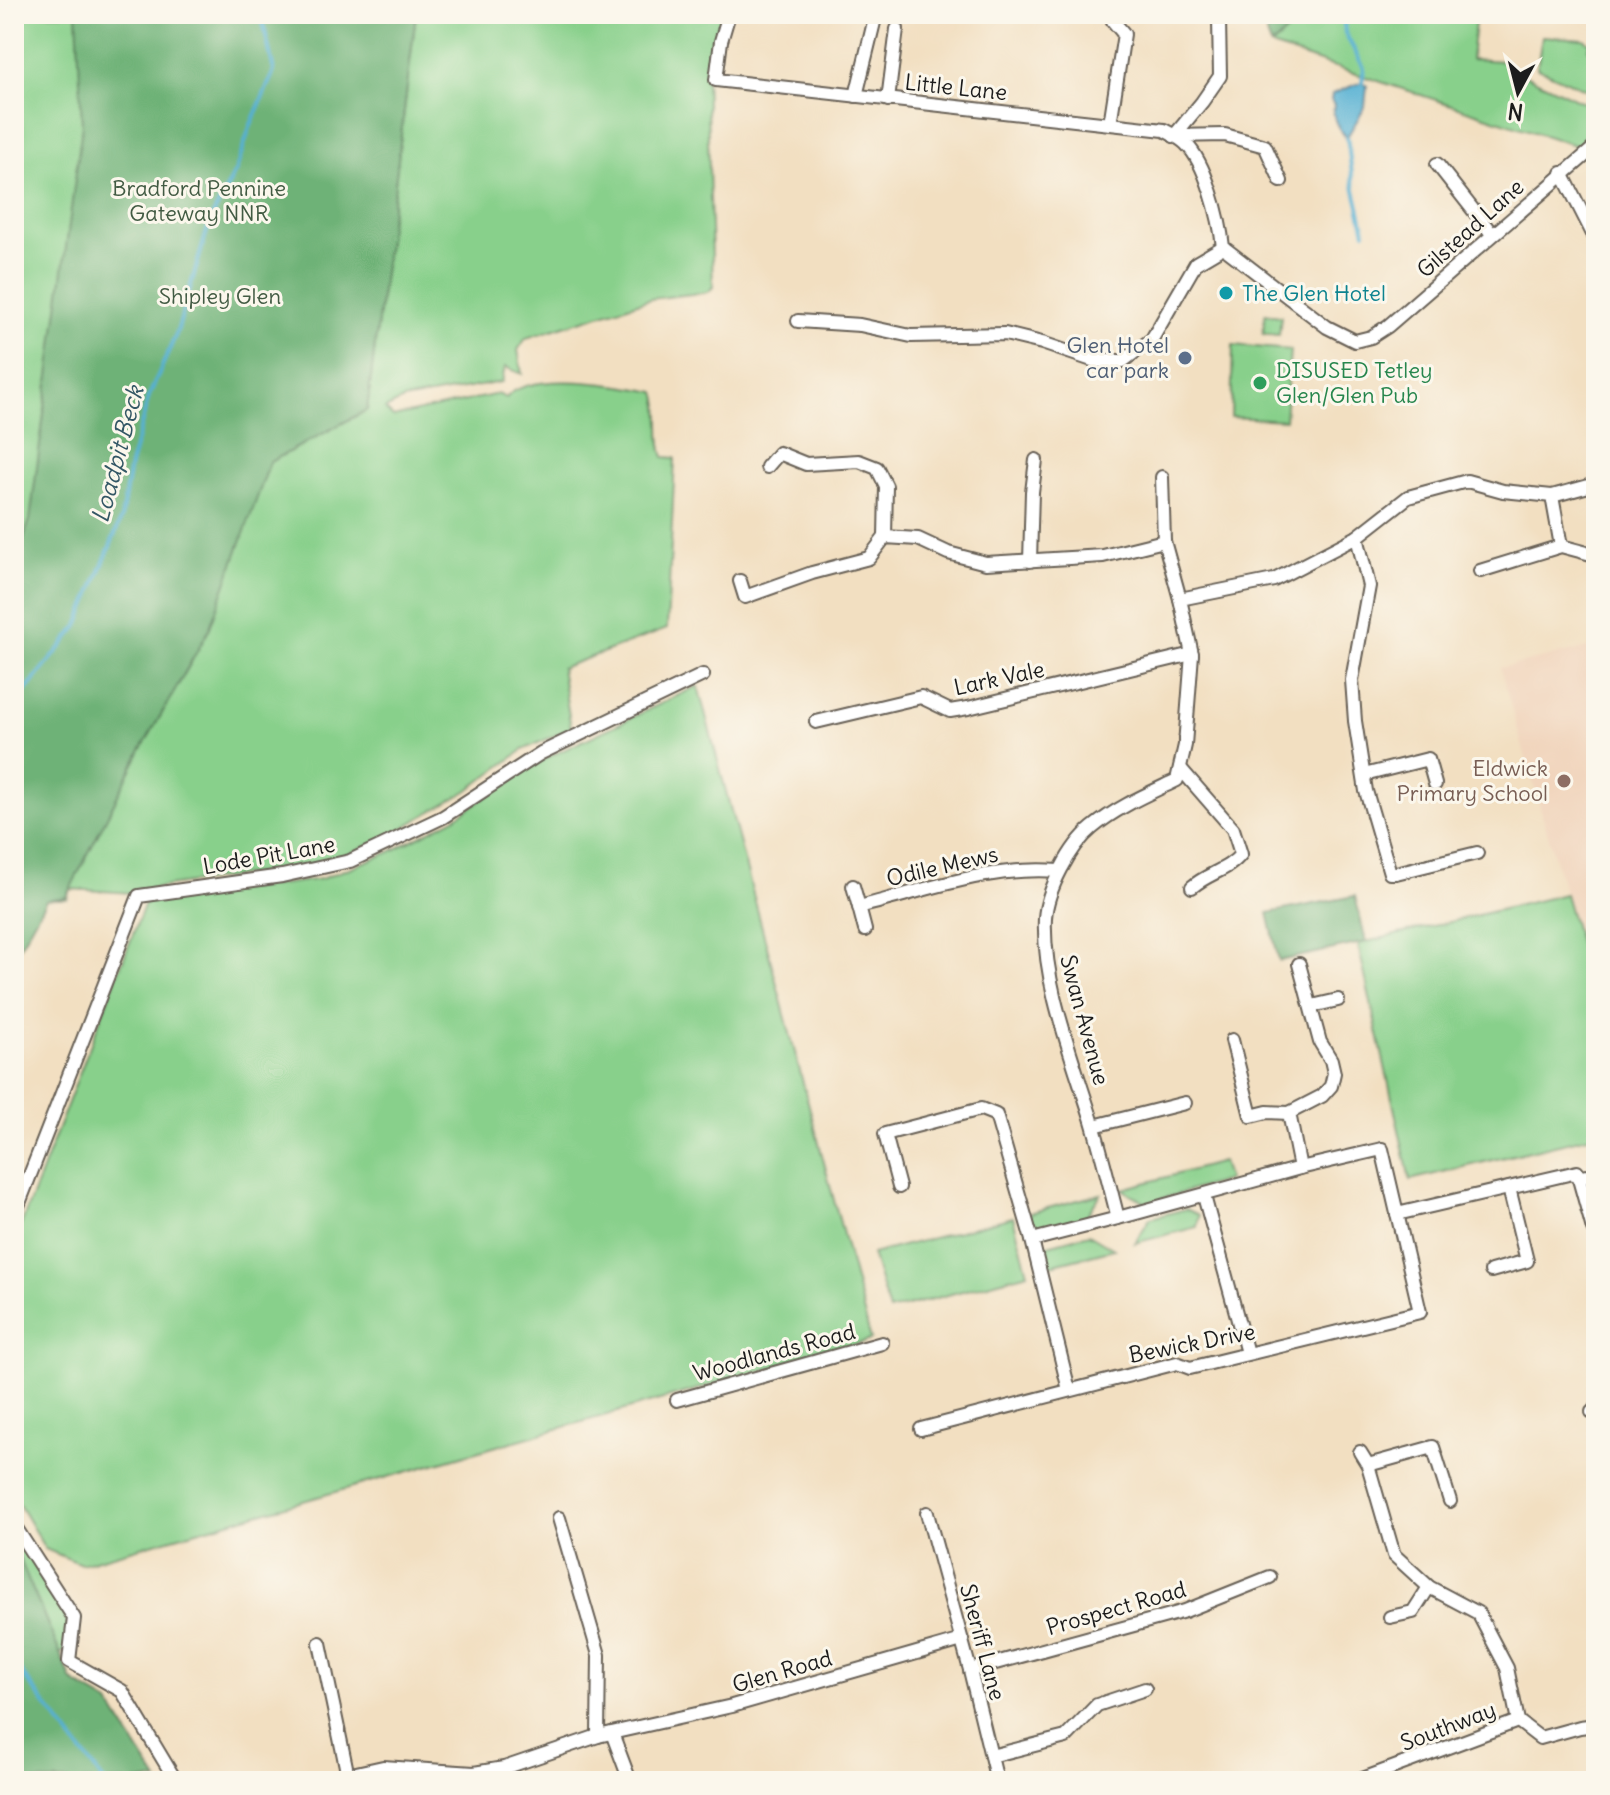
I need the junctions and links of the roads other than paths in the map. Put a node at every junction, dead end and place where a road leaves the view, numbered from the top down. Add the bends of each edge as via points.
1 (729, 14) edge
2 (876, 14) edge
3 (1110, 14) edge
4 (1216, 14) edge
5 (897, 29) dead end
6 (856, 96) junction
7 (888, 100) junction
8 (1110, 124) junction
9 (1174, 136) junction
10 (1596, 146) edge
11 (1437, 164) dead end
12 (1562, 173) junction
13 (1281, 181) dead end
14 (1492, 234) junction
15 (1596, 240) edge
16 (1223, 247) junction
17 (798, 321) dead end
18 (769, 442) dead end
19 (779, 453) junction
20 (1036, 460) dead end
21 (767, 467) dead end
22 (1162, 477) dead end
23 (1596, 484) edge
24 (1552, 496) junction
25 (885, 537) junction
26 (1357, 537) junction
27 (1164, 541) junction
28 (1561, 546) junction
29 (1591, 554) dead end
30 (1030, 561) junction
31 (1480, 571) dead end
32 (740, 581) dead end
33 (1180, 599) junction
34 (1192, 654) junction
35 (703, 675) dead end
36 (816, 722) dead end
37 (1180, 768) junction
38 (1364, 775) junction
39 (1435, 784) dead end
40 (1477, 853) dead end
41 (1059, 871) junction
42 (853, 886) dead end
43 (1192, 887) dead end
44 (859, 907) junction
45 (865, 930) dead end
46 (1299, 964) dead end
47 (1338, 1000) dead end
48 (1312, 1006) junction
49 (1232, 1040) dead end
50 (1185, 1103) dead end
51 (1289, 1113) junction
52 (1094, 1126) junction
53 (1300, 1168) junction
54 (1596, 1174) edge
55 (1578, 1178) junction
56 (899, 1187) dead end
57 (1509, 1188) junction
58 (1204, 1196) junction
59 (1397, 1214) junction
60 (14, 1216) edge
61 (1118, 1218) junction
62 (1596, 1228) edge
63 (1032, 1240) junction
64 (1491, 1271) dead end
65 (882, 1343) dead end
66 (1247, 1353) junction
67 (1069, 1390) junction
68 (677, 1400) dead end
69 (921, 1429) dead end
70 (1360, 1452) dead end
71 (1368, 1465) junction
72 (1450, 1501) dead end
73 (927, 1513) dead end
74 (559, 1518) dead end
75 (14, 1525) edge
76 (1270, 1577) dead end
77 (1429, 1587) junction
78 (1390, 1617) dead end
79 (962, 1640) junction
80 (320, 1643) dead end
81 (970, 1670) junction
82 (1145, 1689) dead end
83 (1518, 1721) junction
84 (1596, 1725) edge
85 (612, 1733) junction
86 (598, 1736) junction
87 (991, 1756) junction
88 (348, 1778) edge
89 (176, 1781) edge
90 (630, 1781) edge
91 (997, 1781) edge
92 (1357, 1781) edge

1 - 6 street, Little Lane via 716,80
2 - 6 street
3 - 8 street via 1124,34
4 - 9 street via 1220,76
5 - 7 street
6 - 7 street, Little Lane
7 - 8 street, Little Lane
8 - 9 street, Little Lane via 1164,130
9 - 13 street via 1225,135 1265,146
9 - 16 street, Little Lane via 1187,144 1206,177
10 - 12 street, Gilstead Lane
11 - 14 street
12 - 14 street, Gilstead Lane
12 - 15 street
14 - 16 street, Gilstead Lane via 1388,326 1355,341 1327,327
16 - 17 street via 1196,263 1152,339 1123,361 1095,361 1005,334 911,336 860,325
18 - 19 street
19 - 21 street
19 - 25 street via 806,464 859,461 877,468 886,486
20 - 30 street
22 - 27 street
23 - 24 street
24 - 26 street via 1467,481 1408,497
24 - 28 street
25 - 30 street via 918,539 986,563
25 - 32 street via 869,558 745,597
26 - 33 street via 1274,580
26 - 38 street via 1369,586 1352,680
27 - 30 street via 1103,556
27 - 33 street
28 - 29 street
28 - 31 street
33 - 34 street
34 - 36 street, Lark Vale via 968,708 950,711 921,697
34 - 37 street
35 - 60 street, Lode Pit Lane via 541,753 443,817 350,861 139,896
37 - 41 street, Swan Avenue via 1177,780 1090,829
37 - 43 street via 1233,829 1241,854
38 - 39 street via 1428,759
38 - 40 street via 1390,873
41 - 44 street, Odile Mews via 999,872
41 - 52 street, Swan Avenue via 1045,914 1046,957
42 - 44 street
44 - 45 street
46 - 48 street
47 - 48 street
48 - 51 street via 1334,1073 1322,1096
49 - 51 street via 1251,1116
50 - 52 street
51 - 53 street
52 - 61 street, Swan Avenue
53 - 58 street
53 - 59 street via 1382,1149
54 - 55 street
55 - 57 street via 1577,1172
55 - 62 street
56 - 63 street via 885,1134 981,1109 996,1115
57 - 59 street
57 - 64 street via 1527,1261
58 - 61 street
58 - 66 street
59 - 66 street, Bewick Drive via 1420,1312
61 - 63 street
63 - 67 street
65 - 68 street, Woodlands Road
66 - 67 street, Bewick Drive via 1190,1368 1177,1363
67 - 69 street, Bewick Drive
70 - 71 street
71 - 72 street via 1433,1447
71 - 77 street via 1394,1555
73 - 79 street, Sheriff Lane
74 - 86 street via 599,1655
75 - 89 street via 74,1618 69,1661 122,1691
76 - 81 street, Prospect Road via 1185,1611
77 - 78 street via 1413,1612
77 - 83 street via 1478,1613 1507,1668
79 - 81 street, Sheriff Lane
79 - 85 street, Glen Road via 732,1706
80 - 88 street, Glen Road
81 - 87 street, Sheriff Lane
82 - 87 street via 1097,1705 1066,1737
83 - 84 street, Southway via 1540,1738
83 - 92 street, Southway
85 - 86 street, Glen Road
85 - 90 street
86 - 88 street, Glen Road via 504,1768 474,1773 383,1767
87 - 91 street, Sheriff Lane

